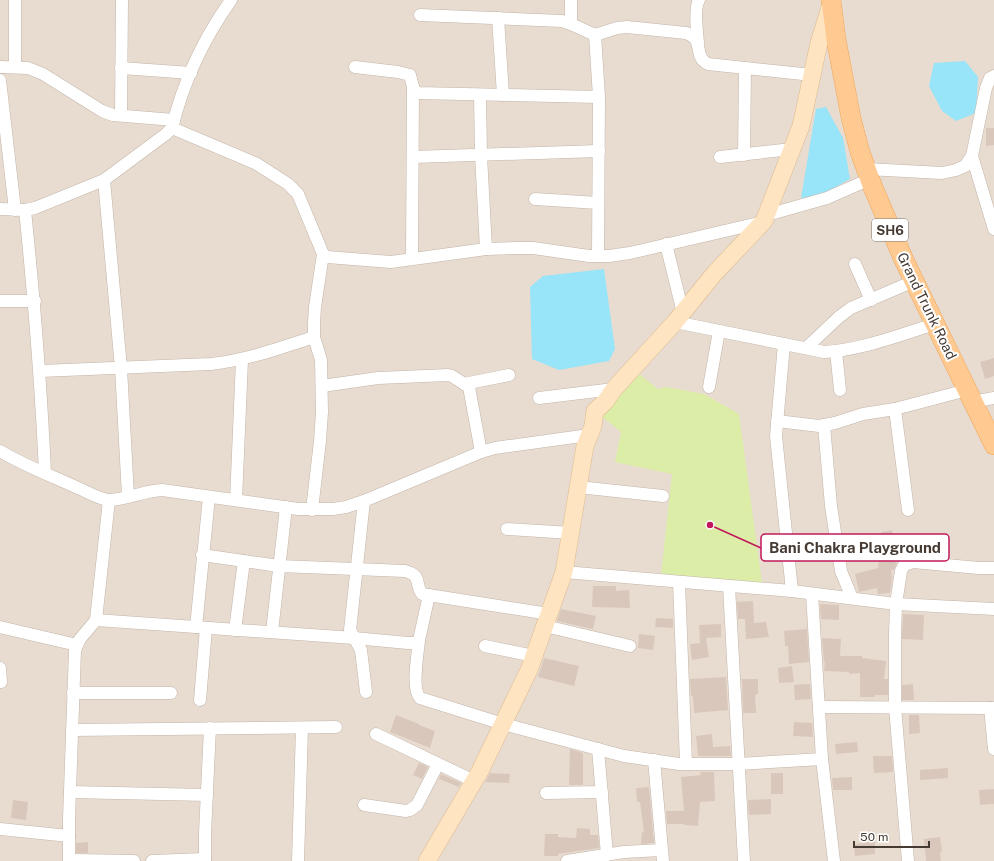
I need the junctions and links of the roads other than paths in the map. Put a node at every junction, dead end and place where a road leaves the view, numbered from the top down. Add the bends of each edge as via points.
1 (15, 0) edge
2 (122, 0) edge
3 (231, 0) edge
4 (571, 0) edge
5 (699, 0) edge
6 (831, 2) edge
7 (420, 15) dead end
8 (498, 18) junction
9 (571, 24) junction
10 (595, 35) junction
11 (698, 42) junction
12 (0, 67) edge
13 (15, 67) junction
14 (121, 68) junction
15 (355, 68) dead end
16 (745, 68) junction
17 (190, 72) junction
18 (812, 75) junction
19 (994, 76) edge
20 (0, 80) edge
21 (413, 87) junction
22 (480, 95) junction
23 (503, 95) junction
24 (599, 97) junction
25 (121, 115) junction
26 (173, 124) junction
27 (792, 149) junction
28 (599, 151) junction
29 (481, 155) junction
30 (744, 155) junction
31 (972, 156) junction
32 (413, 157) junction
33 (720, 157) dead end
34 (868, 174) junction
35 (104, 180) junction
36 (535, 199) dead end
37 (598, 203) junction
38 (0, 209) edge
39 (20, 210) junction
40 (765, 218) junction
41 (994, 229) edge
42 (666, 244) junction
43 (486, 249) junction
44 (323, 254) junction
45 (598, 256) junction
46 (412, 258) junction
47 (855, 264) dead end
48 (914, 281) junction
49 (871, 300) junction
50 (0, 301) edge
51 (35, 301) junction
52 (679, 318) junction
53 (936, 324) junction
54 (720, 331) junction
55 (314, 337) junction
56 (784, 344) junction
57 (806, 348) junction
58 (836, 351) junction
59 (242, 360) junction
60 (121, 368) junction
61 (40, 371) junction
62 (509, 375) dead end
63 (464, 384) junction
64 (322, 386) junction
65 (709, 387) dead end
66 (614, 389) junction
67 (840, 390) dead end
68 (970, 396) junction
69 (539, 398) dead end
70 (994, 398) edge
71 (894, 409) junction
72 (777, 421) junction
73 (824, 425) junction
74 (589, 435) junction
75 (994, 445) edge
76 (0, 451) edge
77 (481, 452) junction
78 (45, 473) junction
79 (578, 487) junction
80 (128, 496) junction
81 (663, 496) dead end
82 (209, 497) junction
83 (109, 500) junction
84 (236, 500) junction
85 (364, 501) junction
86 (286, 507) junction
87 (312, 510) junction
88 (908, 510) dead end
89 (506, 529) dead end
90 (570, 533) junction
91 (202, 555) junction
92 (244, 561) junction
93 (279, 566) junction
94 (994, 568) edge
95 (356, 569) junction
96 (564, 572) junction
97 (679, 582) junction
98 (729, 586) junction
99 (792, 591) junction
100 (812, 594) junction
101 (429, 595) junction
102 (852, 598) junction
103 (896, 604) junction
104 (994, 609) edge
105 (96, 620) junction
106 (547, 620) junction
107 (0, 627) edge
108 (201, 627) junction
109 (235, 630) junction
110 (272, 632) junction
111 (354, 638) junction
112 (419, 640) junction
113 (77, 645) junction
114 (484, 646) dead end
115 (630, 646) dead end
116 (534, 656) junction
117 (0, 668) edge
118 (1, 682) dead end
119 (366, 692) dead end
120 (73, 693) junction
121 (171, 693) dead end
122 (200, 700) dead end
123 (819, 707) junction
124 (896, 707) junction
125 (992, 708) edge
126 (503, 724) junction
127 (336, 727) dead end
128 (210, 728) junction
129 (302, 728) junction
130 (72, 730) junction
131 (376, 734) dead end
132 (598, 749) junction
133 (994, 749) edge
134 (822, 759) junction
135 (654, 760) junction
136 (438, 764) junction
137 (686, 764) junction
138 (738, 764) junction
139 (474, 781) junction
140 (70, 792) junction
141 (602, 792) junction
142 (546, 793) dead end
143 (207, 795) junction
144 (364, 805) dead end
145 (0, 829) edge
146 (69, 836) junction
147 (608, 855) junction
148 (625, 856) edge
149 (662, 856) edge
150 (205, 860) edge
151 (70, 861) edge
152 (134, 861) edge
153 (152, 861) edge
154 (298, 861) edge
155 (427, 861) edge
156 (567, 861) edge
157 (744, 861) edge
158 (834, 861) edge
159 (908, 861) edge

1 - 13 street
2 - 14 street
3 - 17 street
4 - 9 street
5 - 11 street
6 - 18 street
6 - 34 main road, Grand Trunk Road / SH6 via 851,118
7 - 8 street
8 - 9 street via 562,21
8 - 23 street
9 - 10 street
10 - 11 street via 627,27 686,33 694,36
10 - 24 street
11 - 16 street via 703,62
12 - 13 street
13 - 25 street via 28,68 43,74 102,111
14 - 17 street
14 - 25 street
15 - 21 street via 405,73 410,75
16 - 18 street
16 - 30 street
17 - 26 street
18 - 27 street via 801,126
19 - 31 street via 990,78 986,88
20 - 39 street
21 - 22 street via 416,93
21 - 32 street
22 - 23 street
22 - 29 street
23 - 24 street
24 - 28 street
25 - 26 street
26 - 35 street via 166,134
26 - 44 street via 257,164 288,184 298,194
27 - 30 street
27 - 40 street
28 - 29 street
28 - 37 street
29 - 32 street
29 - 43 street
30 - 33 street
31 - 34 street via 965,166 942,173
31 - 41 street
32 - 46 street
34 - 40 street via 827,198
34 - 48 main road, Grand Trunk Road / SH6
35 - 39 street via 35,208
35 - 60 street
36 - 37 street
37 - 45 street
38 - 39 street
39 - 51 street
40 - 42 street
40 - 52 street via 714,274
42 - 45 street via 630,253
42 - 52 street
43 - 45 street via 533,248
43 - 46 street
44 - 46 street via 327,257 391,262
44 - 55 street via 315,307
47 - 49 street
48 - 49 street
48 - 53 main road, Grand Trunk Road / SH6
49 - 57 street via 851,308
50 - 51 street
51 - 61 street
52 - 54 street
52 - 66 street
53 - 58 street
53 - 68 main road, Grand Trunk Road / SH6
54 - 56 street
54 - 65 street
55 - 59 street
55 - 64 street via 321,360
56 - 57 street
56 - 72 street
57 - 58 street via 824,352
58 - 67 street
59 - 60 street
59 - 84 street
60 - 61 street
60 - 80 street
61 - 78 street
62 - 63 street
63 - 64 street via 448,375 378,378
63 - 77 street via 469,387 471,393
64 - 87 street via 322,426
66 - 69 street
66 - 74 street via 595,411
68 - 70 street
68 - 71 street
68 - 75 main road, Grand Trunk Road / SH6
71 - 73 street via 863,414 835,424
71 - 88 street
72 - 73 street
72 - 99 street via 776,436
73 - 102 street via 831,506 841,571
74 - 77 street via 511,445
74 - 79 street via 584,446
76 - 78 street
77 - 85 street
78 - 83 street
79 - 81 street
79 - 90 street
80 - 82 street via 162,490
80 - 83 street
82 - 84 street
82 - 91 street
83 - 105 street
84 - 86 street
85 - 87 street via 333,510
85 - 95 street
86 - 87 street
86 - 93 street
89 - 90 street
90 - 96 street
91 - 92 street
91 - 108 street
92 - 93 street
92 - 109 street
93 - 95 street
93 - 110 street
94 - 103 street via 908,563 901,571
95 - 101 street via 413,573 417,578 419,590 422,594
95 - 111 street via 350,620 350,630
96 - 97 street
96 - 106 street
97 - 98 street
97 - 137 street
98 - 99 street
98 - 138 street
99 - 100 street
100 - 102 street
100 - 123 street
101 - 106 street
101 - 112 street
102 - 103 street
103 - 104 street
103 - 124 street
105 - 108 street
105 - 113 street
106 - 115 street
106 - 116 street
107 - 113 street
108 - 109 street
108 - 122 street
109 - 110 street
110 - 111 street
111 - 112 street via 408,643
111 - 119 street via 362,650
112 - 126 street via 416,685 420,698
113 - 120 street
114 - 116 street
116 - 126 street
117 - 118 street
120 - 121 street
120 - 130 street
123 - 124 street
123 - 134 street
124 - 125 street
124 - 159 street
125 - 133 street
126 - 132 street
126 - 139 street
127 - 129 street
128 - 129 street
128 - 130 street
128 - 143 street
129 - 154 street
130 - 140 street
131 - 136 street
132 - 135 street
132 - 141 street
134 - 138 street
134 - 158 street
135 - 137 street
135 - 149 street
136 - 139 street
136 - 144 street via 417,805 410,810
137 - 138 street
138 - 157 street
139 - 155 street
140 - 143 street
140 - 146 street
141 - 142 street
141 - 147 street
143 - 150 street
145 - 146 street
146 - 151 street
147 - 148 street
147 - 156 street
148 - 149 street
150 - 153 street
151 - 152 street

